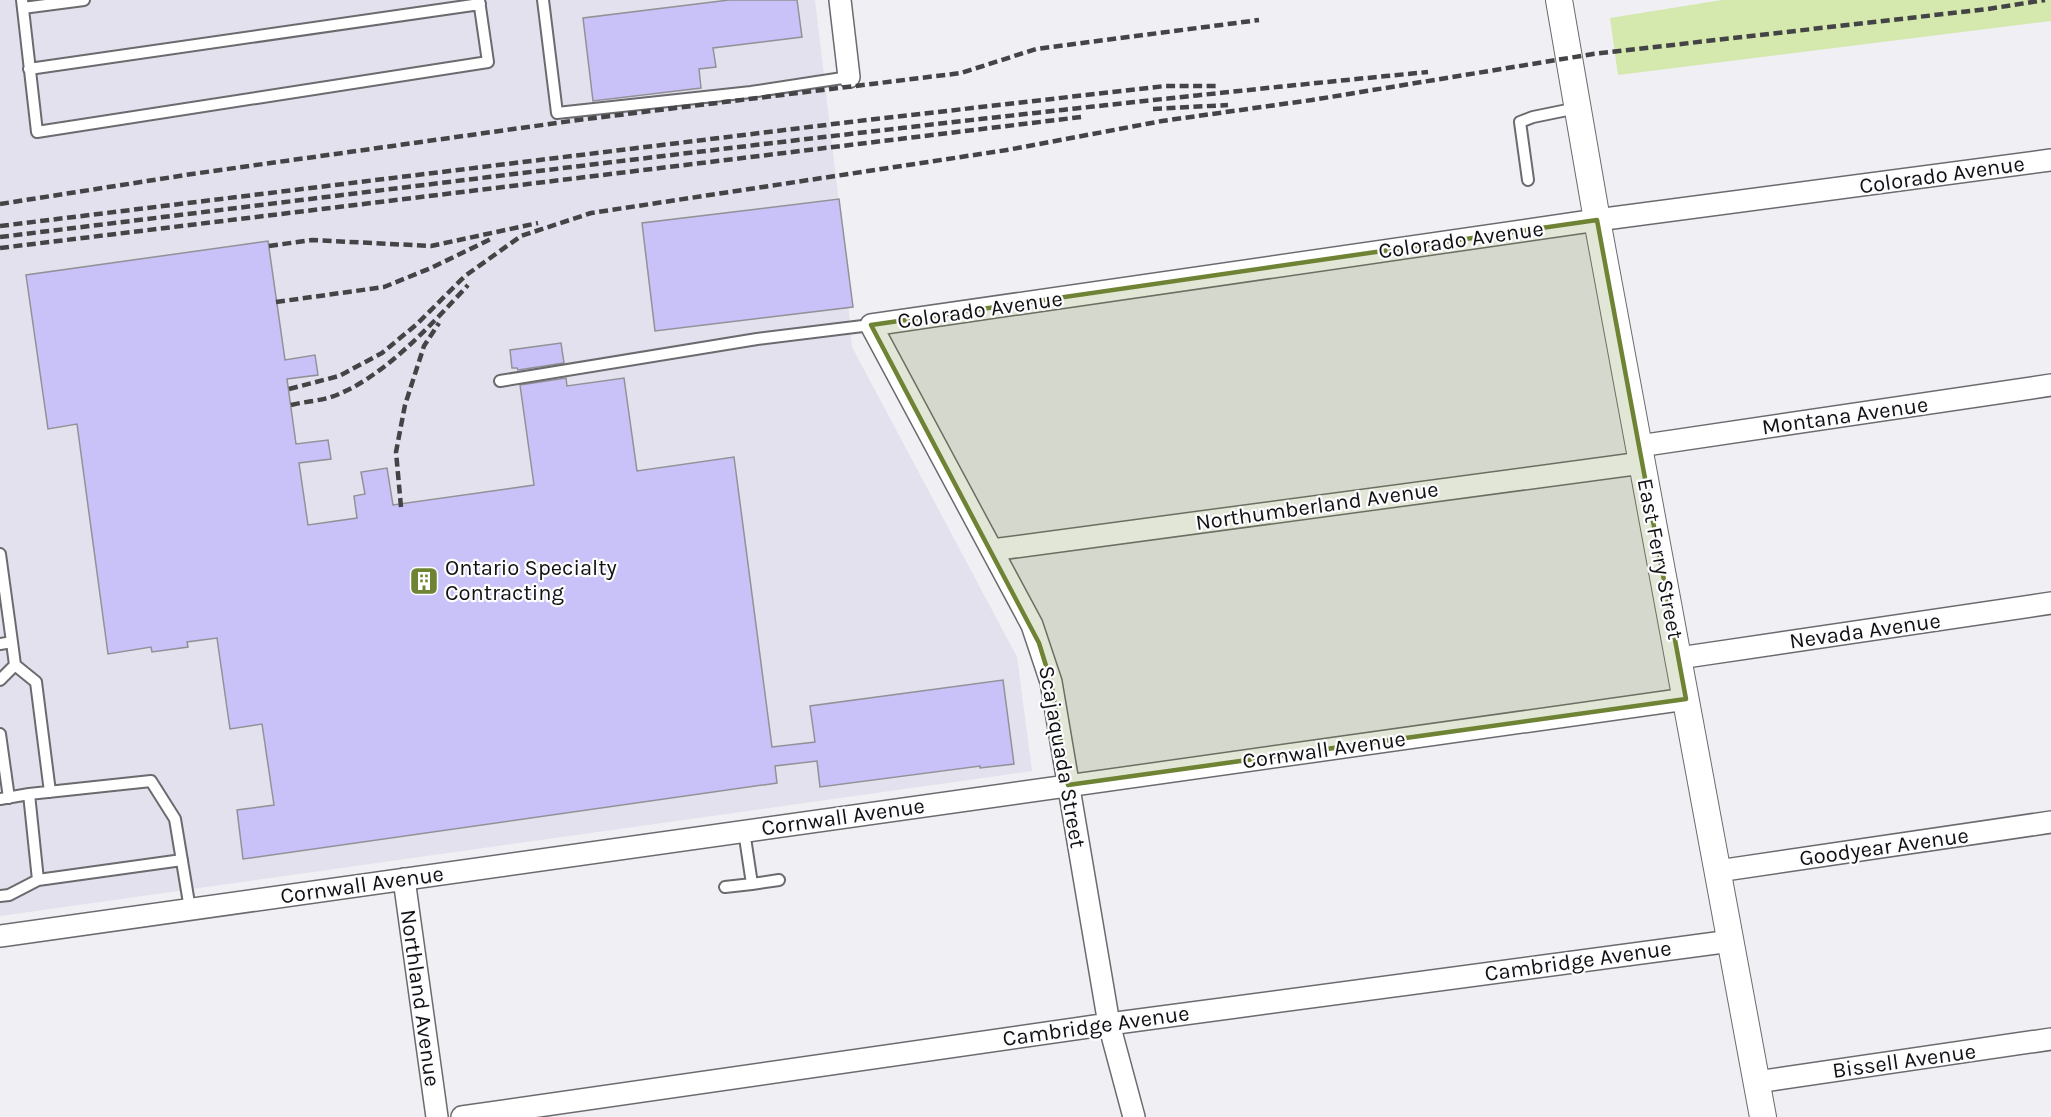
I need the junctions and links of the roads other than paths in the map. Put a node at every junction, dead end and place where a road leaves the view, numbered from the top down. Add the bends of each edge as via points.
1 (84, 0) edge
2 (543, 0) edge
3 (840, 0) edge
4 (1559, 0) edge
5 (479, 2) edge
6 (22, 4) edge
7 (29, 69) junction
8 (849, 77) joint
9 (1577, 108) junction
10 (2051, 160) edge
11 (1528, 180) dead end
12 (1597, 220) junction
13 (871, 325) junction
14 (500, 381) dead end
15 (2051, 385) edge
16 (1640, 454) junction
17 (992, 550) junction
18 (0, 554) edge
19 (2051, 603) edge
20 (12, 642) junction
21 (0, 644) edge
22 (1678, 658) junction
23 (15, 665) junction
24 (0, 680) edge
25 (1686, 699) junction
26 (0, 734) edge
27 (1068, 785) junction
28 (50, 792) junction
29 (29, 795) junction
30 (4, 799) edge
31 (2051, 822) edge
32 (744, 831) junction
33 (182, 860) junction
34 (1718, 871) junction
35 (404, 879) junction
36 (38, 880) junction
37 (778, 880) dead end
38 (752, 884) junction
39 (725, 887) dead end
40 (0, 896) edge
41 (189, 909) junction
42 (0, 936) edge
43 (1731, 940) junction
44 (1108, 1024) junction
45 (2051, 1039) edge
46 (1757, 1082) junction
47 (437, 1117) edge
48 (462, 1117) edge
49 (1134, 1117) edge
50 (1763, 1117) edge

1 - 6 lane
2 - 8 lane via 557,113 752,93
3 - 8 street
4 - 9 street, East Ferry Street
5 - 7 lane
5 - 7 lane via 488,62 37,132
6 - 7 lane
9 - 11 lane via 1520,122
9 - 12 street, East Ferry Street
10 - 12 street, Colorado Avenue
12 - 13 street, Colorado Avenue
12 - 16 street, East Ferry Street
13 - 14 lane via 757,339
13 - 17 street, Scajaquada Street
15 - 16 street, Montana Avenue
16 - 17 street, Northumberland Avenue
16 - 22 street, East Ferry Street
17 - 27 street, Scajaquada Street via 1039,643 1052,682
18 - 20 lane
19 - 22 street, Nevada Avenue
20 - 21 lane
20 - 23 lane
22 - 25 street, East Ferry Street
23 - 24 lane
23 - 28 lane via 36,682
25 - 27 street, Cornwall Avenue
25 - 34 street, East Ferry Street
26 - 30 lane
27 - 32 street, Cornwall Avenue
27 - 44 street, Scajaquada Street
28 - 29 lane
28 - 33 lane via 151,781 175,819
29 - 30 lane
29 - 36 lane
31 - 34 street, Goodyear Avenue
32 - 35 street, Cornwall Avenue
32 - 38 lane
33 - 36 lane
33 - 41 lane
34 - 43 street, East Ferry Street
35 - 41 street, Cornwall Avenue
35 - 47 street, Northland Avenue
36 - 40 lane
37 - 38 lane
38 - 39 lane
41 - 42 street, Cornwall Avenue
43 - 44 street, Cambridge Avenue
43 - 46 street, East Ferry Street
44 - 48 street, Cambridge Avenue
44 - 49 street, Scajaquada Street
45 - 46 street, Bissell Avenue
46 - 50 street, East Ferry Street

